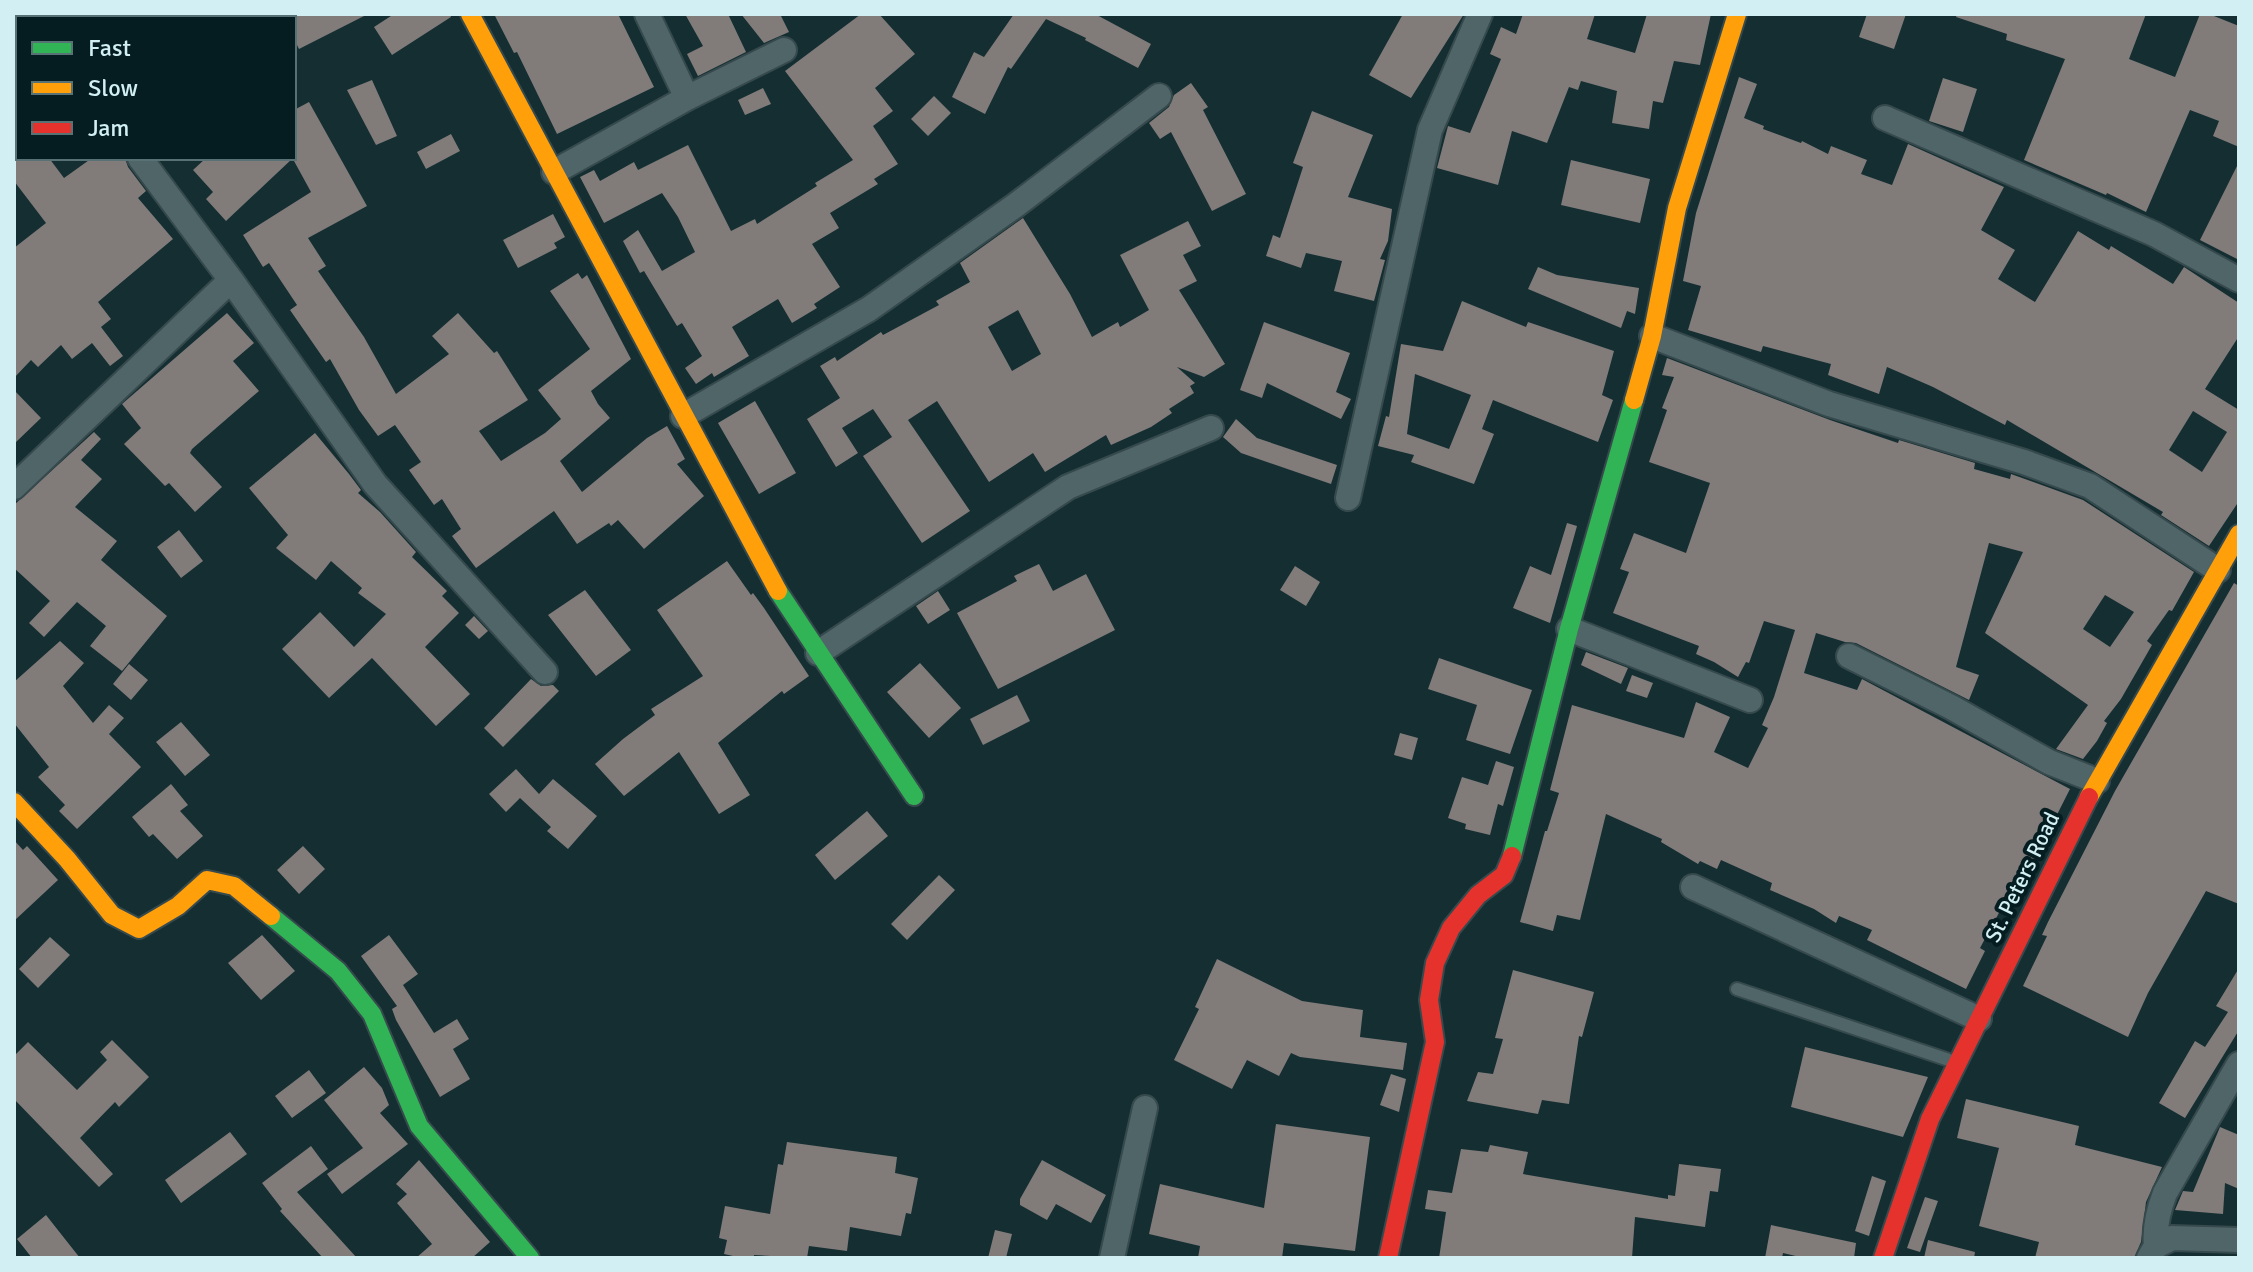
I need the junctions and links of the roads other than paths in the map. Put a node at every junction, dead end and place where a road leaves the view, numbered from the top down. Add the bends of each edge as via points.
1 (470, 14) edge
2 (647, 14) edge
3 (1480, 14) edge
4 (1737, 14) edge
5 (784, 50) dead end
6 (1159, 96) dead end
7 (687, 98) junction
8 (1885, 118) dead end
9 (141, 160) edge
10 (554, 172) junction
11 (231, 280) junction
12 (2239, 280) edge
13 (1652, 336) junction
14 (683, 416) junction
15 (1211, 428) dead end
16 (14, 487) edge
17 (1348, 498) dead end
18 (2239, 534) edge
19 (2218, 570) junction
20 (1569, 629) junction
21 (818, 653) junction
22 (1849, 656) dead end
23 (545, 672) dead end
24 (1750, 700) dead end
25 (2097, 781) junction
26 (914, 796) dead end
27 (14, 802) edge
28 (1693, 887) dead end
29 (1737, 989) dead end
30 (1979, 1019) junction
31 (1958, 1063) junction
32 (2239, 1064) edge
33 (1145, 1108) dead end
34 (2239, 1240) edge
35 (2153, 1252) edge
36 (530, 1258) edge
37 (1112, 1258) edge
38 (1388, 1258) edge
39 (1883, 1258) edge

1 - 10 street
2 - 7 street
3 - 17 street via 1430,130
4 - 13 street via 1677,208
5 - 7 street
6 - 14 street via 869,309
7 - 10 street
8 - 12 street via 2154,234
9 - 11 street
10 - 14 street
11 - 16 street
11 - 23 street via 375,484
13 - 19 street via 1829,404 2090,486
13 - 20 street
14 - 21 street via 786,606
15 - 21 street via 1068,487
18 - 19 street, St. Peters Road
19 - 25 street, St. Peters Road
20 - 24 street
20 - 38 street via 1505,874 1464,911 1437,953 1428,987 1435,1042
21 - 26 street
22 - 25 street via 2049,762
25 - 30 street, St. Peters Road
27 - 36 street via 112,915 139,929 178,906 207,880 234,886 338,971 372,1014 419,1126
28 - 30 street
29 - 31 lane
30 - 31 street, St. Peters Road
31 - 39 street, St. Peters Road via 1930,1119
32 - 35 street via 2165,1193
33 - 37 street
34 - 35 street via 2172,1238

